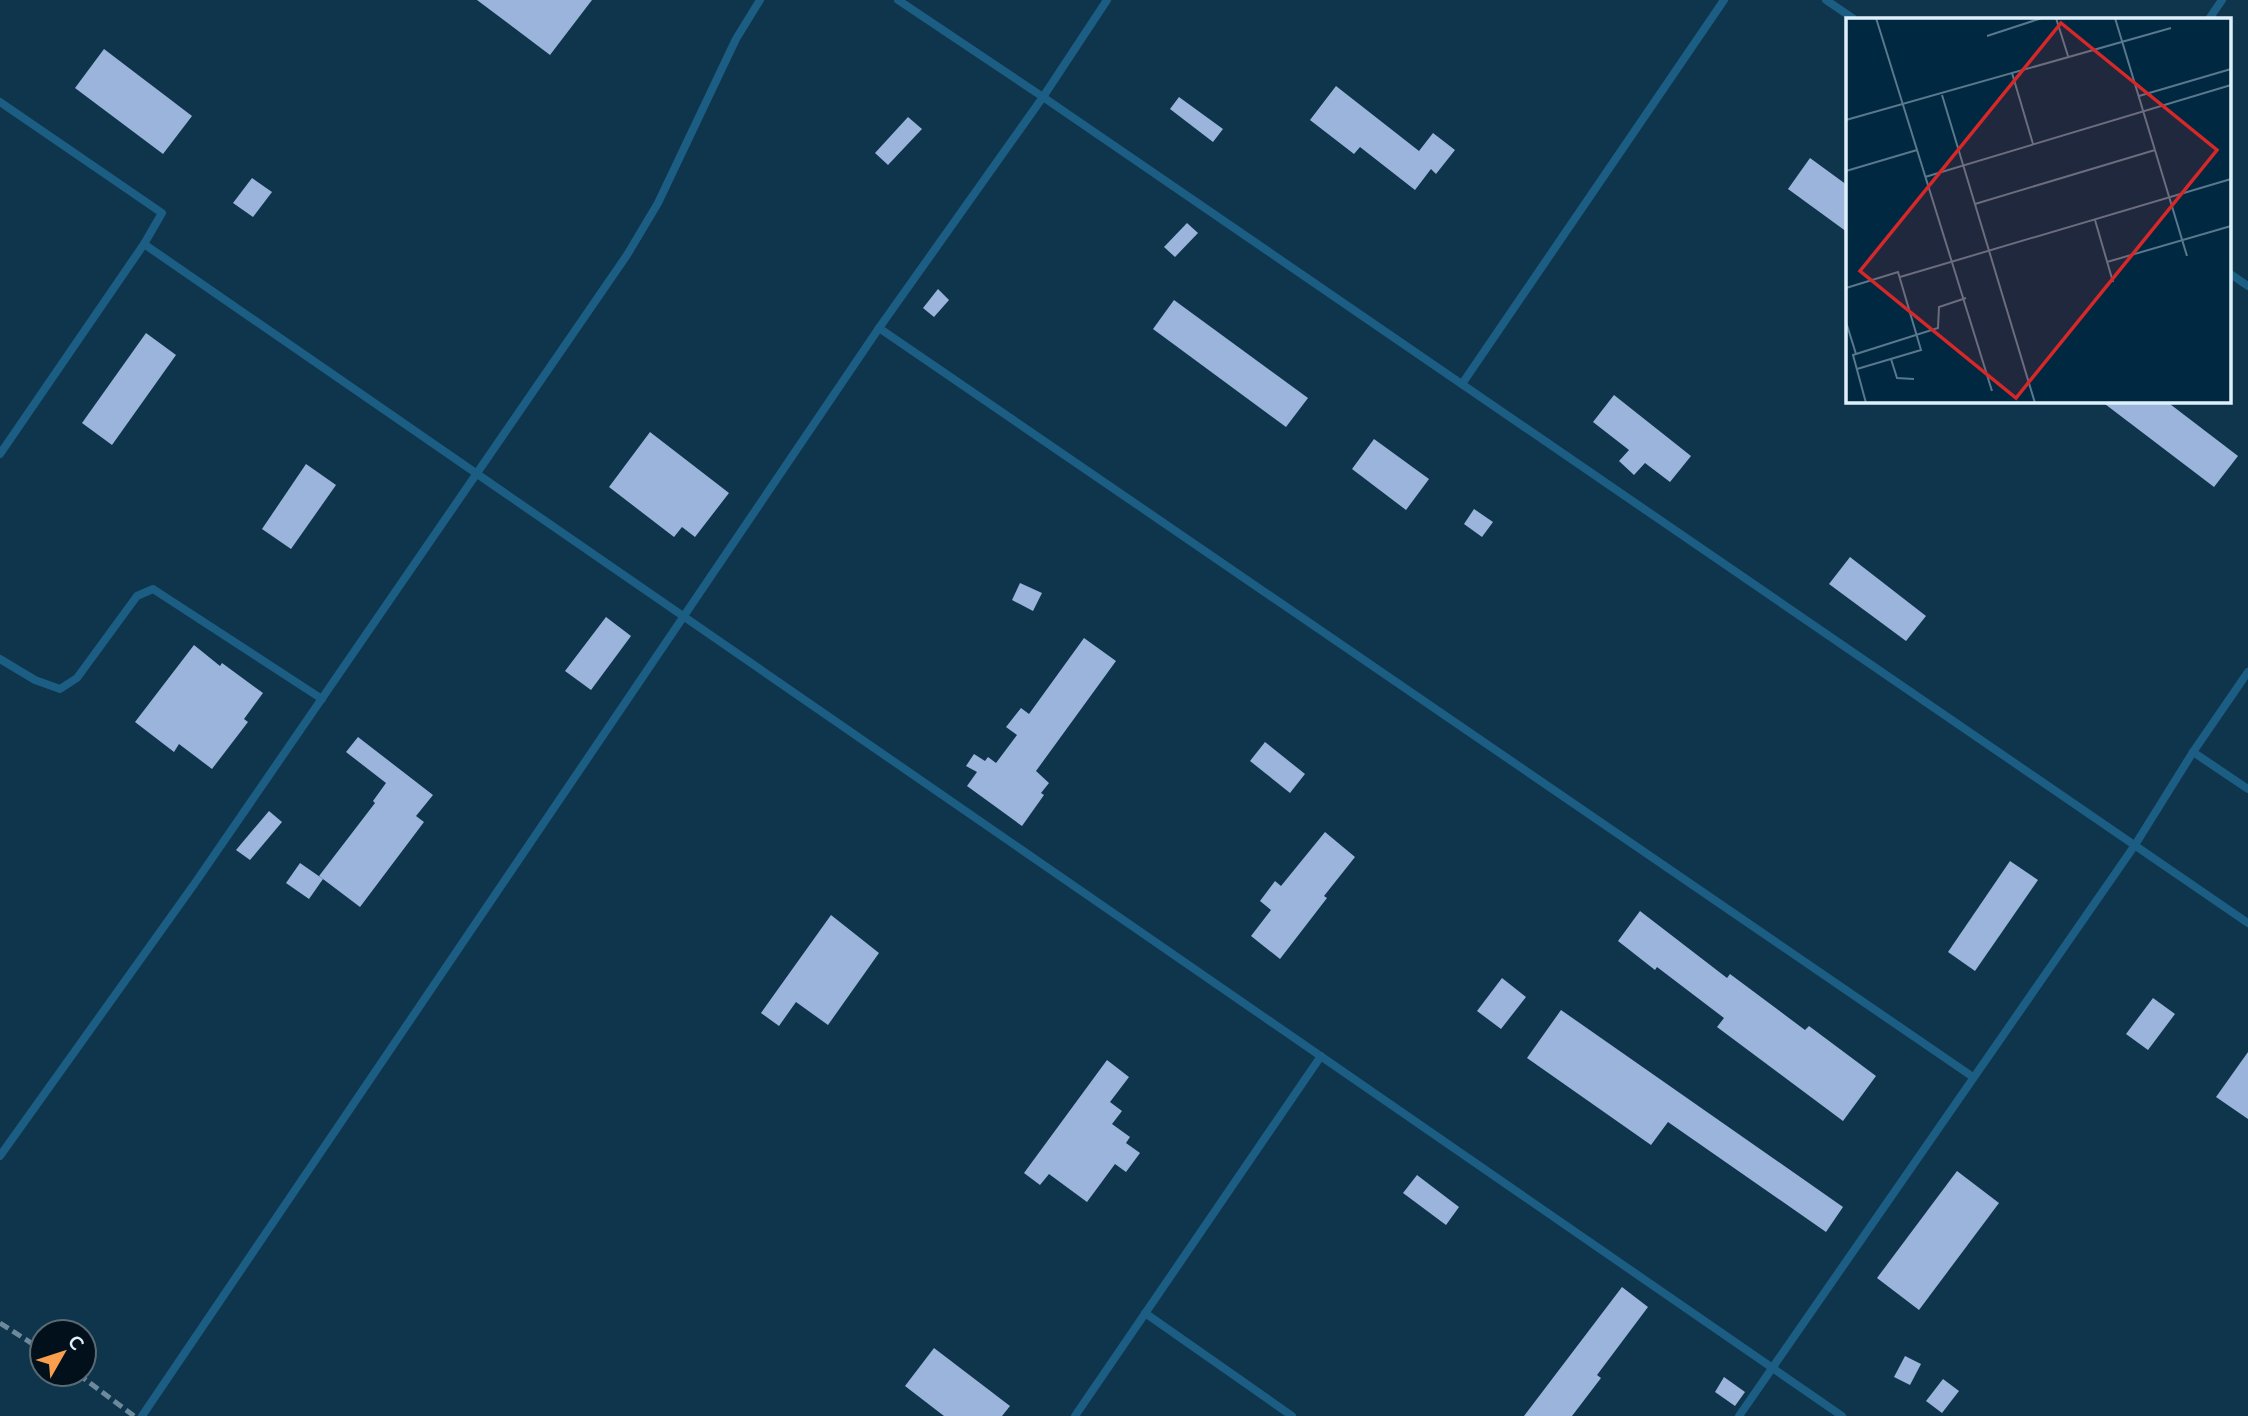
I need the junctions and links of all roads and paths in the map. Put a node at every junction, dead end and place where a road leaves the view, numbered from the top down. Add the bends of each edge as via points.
1 (760, 0) edge
2 (898, 0) edge
3 (1107, 0) edge
4 (1724, 0) edge
5 (1826, 0) edge
6 (2222, 0) edge
7 (1853, 18) edge
8 (2210, 18) edge
9 (1043, 97) junction
10 (0, 102) edge
11 (144, 244) junction
12 (2230, 274) edge
13 (2248, 286) edge
14 (879, 328) junction
15 (1462, 384) junction
16 (0, 454) edge
17 (478, 474) junction
18 (683, 616) junction
19 (0, 659) edge
20 (2248, 672) edge
21 (322, 699) junction
22 (2193, 752) junction
23 (2248, 789) edge
24 (2135, 845) junction
25 (2248, 923) edge
26 (1321, 1056) junction
27 (1973, 1077) junction
28 (0, 1156) edge
29 (1145, 1313) junction
30 (1771, 1367) junction
31 (142, 1416) edge
32 (1074, 1416) edge
33 (1293, 1416) edge
34 (1739, 1416) edge
35 (1842, 1416) edge

1 - 17 lane via 736,39 652,214
2 - 9 lane
3 - 9 lane
4 - 15 lane
5 - 7 lane
6 - 8 lane
9 - 14 lane
9 - 15 lane
10 - 11 lane via 162,213
11 - 16 lane
11 - 17 lane
12 - 13 lane
14 - 18 lane
14 - 27 lane
15 - 24 lane
17 - 18 lane
17 - 21 lane
18 - 26 lane
18 - 31 lane
19 - 21 lane via 60,689 76,678 137,596 153,589
20 - 22 lane
21 - 28 lane
22 - 23 lane
22 - 24 lane
24 - 25 lane
24 - 27 lane
26 - 29 lane
26 - 30 lane
27 - 30 lane
29 - 32 lane
29 - 33 lane
30 - 34 lane
30 - 35 lane

